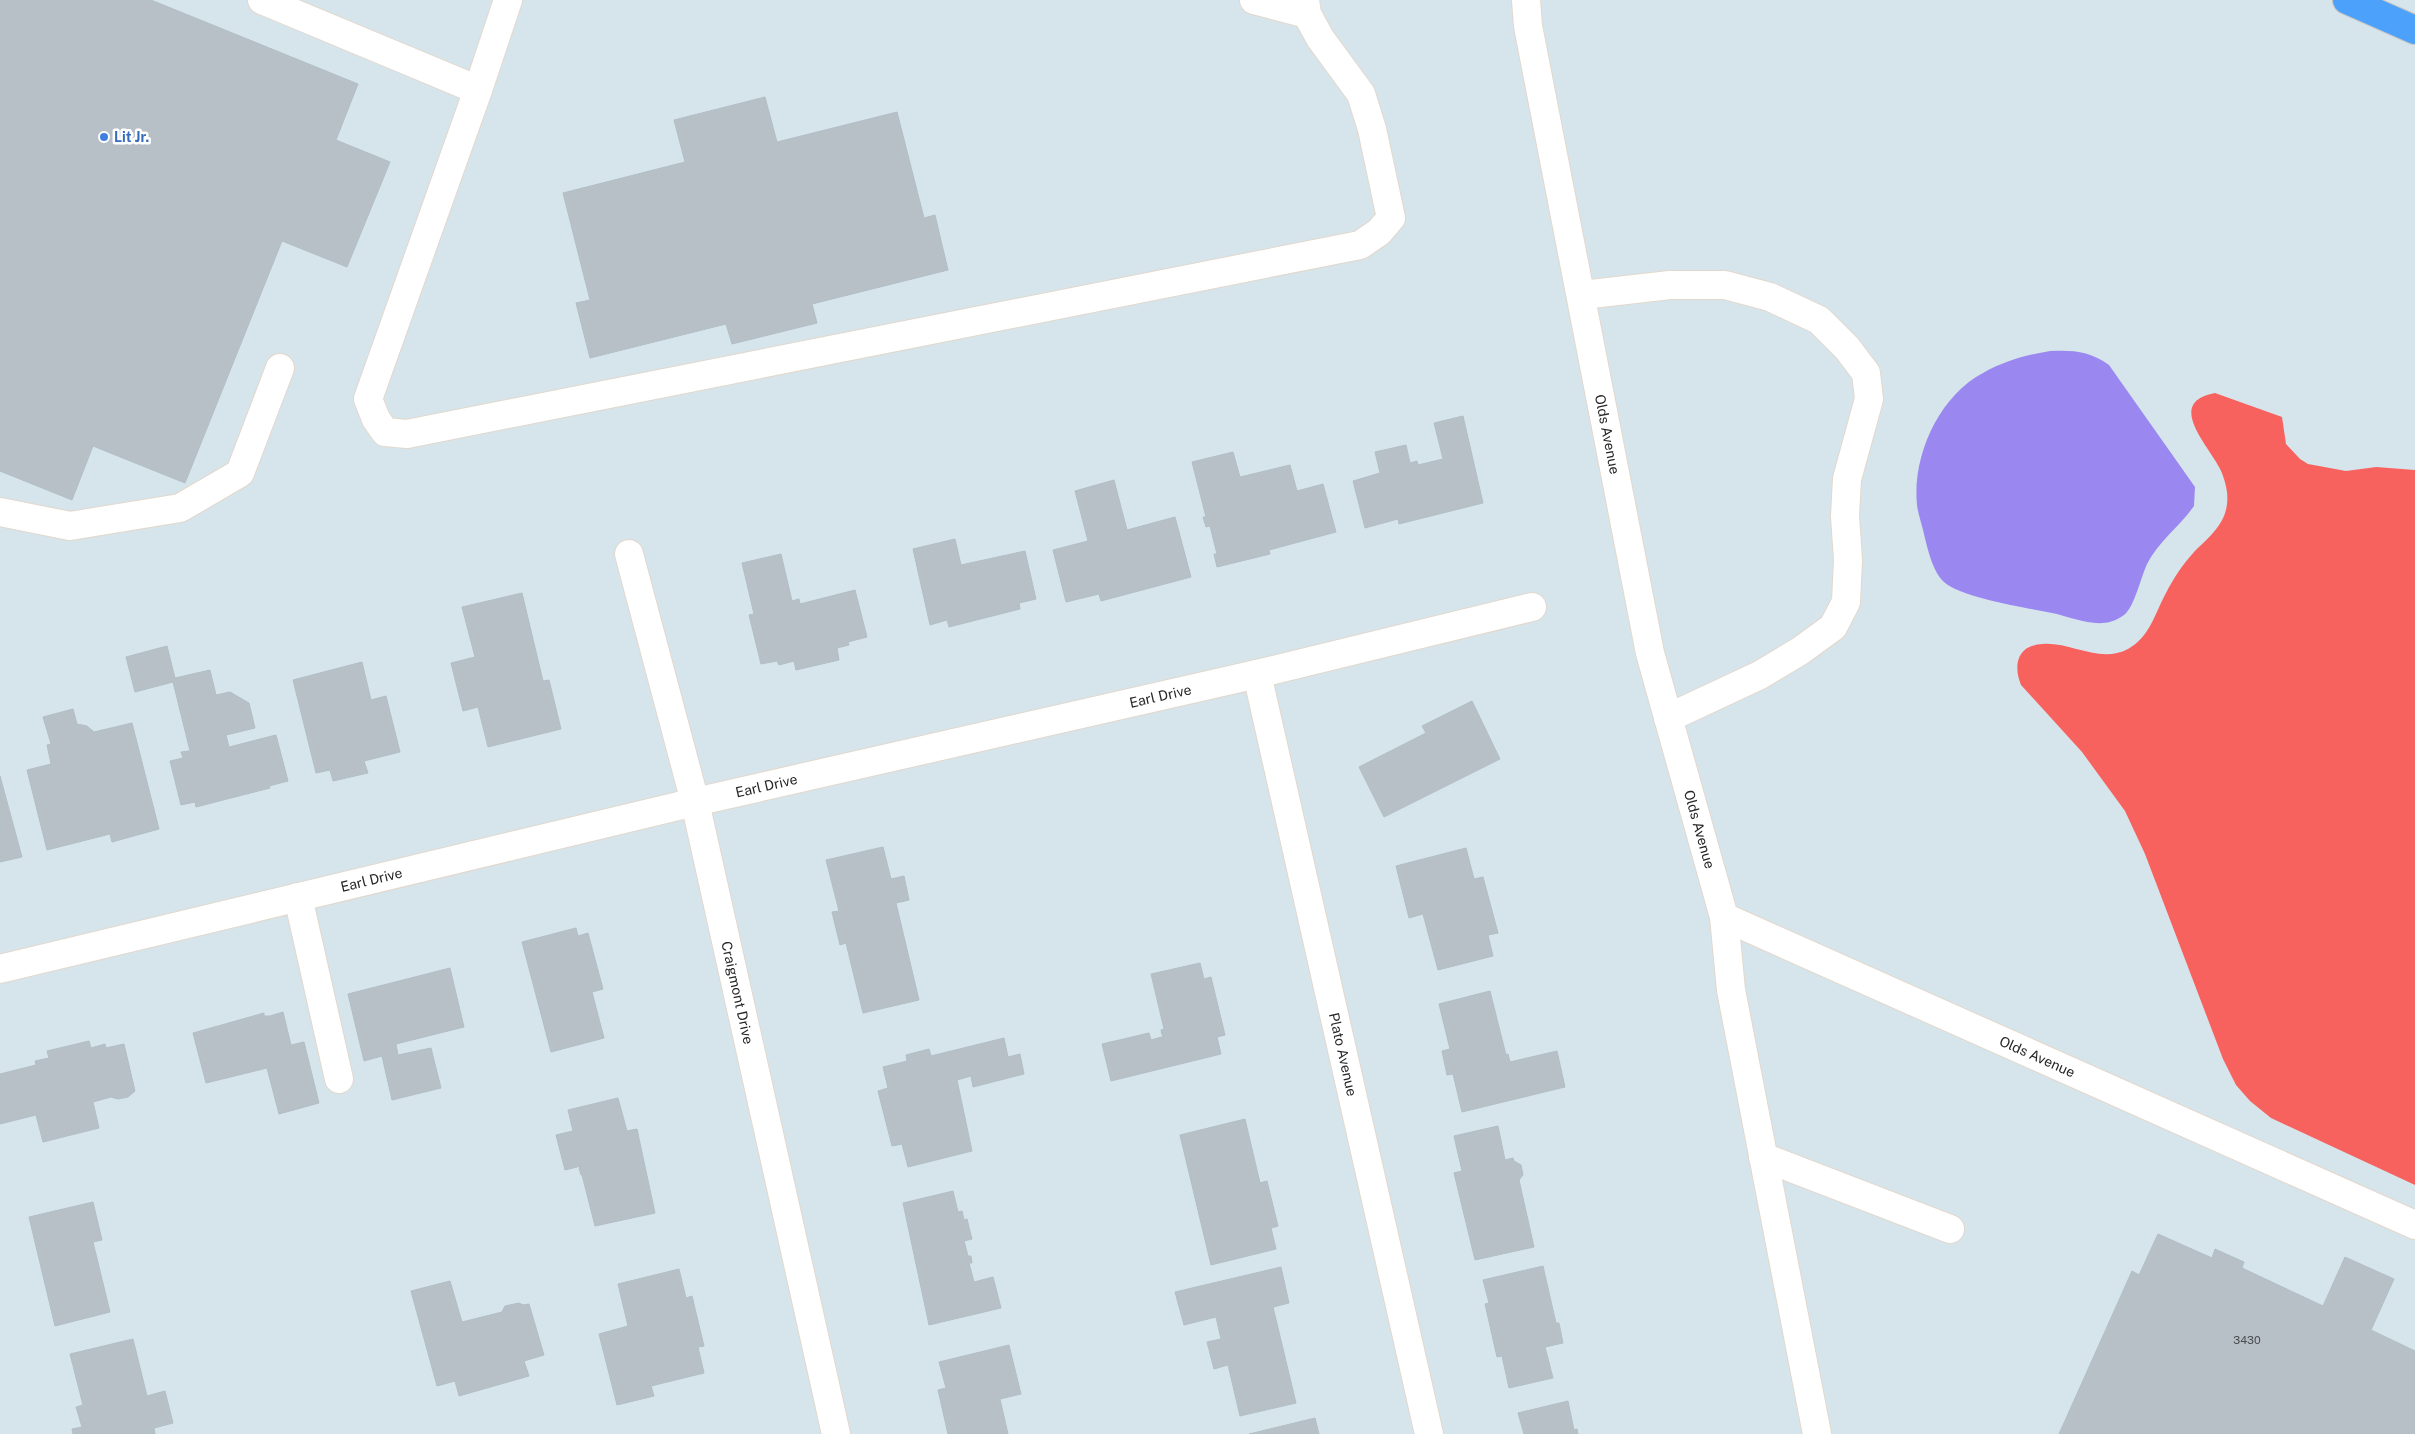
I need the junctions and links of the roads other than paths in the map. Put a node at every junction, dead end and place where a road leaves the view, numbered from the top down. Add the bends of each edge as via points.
1 (262, 0) edge
2 (508, 0) edge
3 (1254, 0) edge
4 (1526, 0) edge
5 (2347, 0) edge
6 (2376, 6) edge
7 (1306, 7) edge
8 (2415, 30) edge
9 (478, 90) junction
10 (1582, 295) junction
11 (280, 368) dead end
12 (0, 512) edge
13 (629, 554) dead end
14 (1532, 607) dead end
15 (1257, 674) junction
16 (1668, 718) junction
17 (695, 802) junction
18 (298, 897) junction
19 (1724, 917) junction
20 (0, 969) edge
21 (339, 1079) dead end
22 (1763, 1157) junction
23 (2415, 1225) edge
24 (1950, 1229) dead end
25 (836, 1434) edge
26 (1429, 1434) edge
27 (1817, 1434) edge

1 - 9 street
2 - 9 street
3 - 7 street
4 - 10 street, Olds Avenue via 1528,26
5 - 6 main road
6 - 8 main road
7 - 9 street via 1339,66 1361,94 1372,129 1391,218 1379,232 1360,245 407,434 385,432 368,399
10 - 16 street, Olds Avenue via 1650,653
10 - 16 street via 1670,286 1725,285 1770,297 1818,320 1847,348 1866,373 1869,399 1847,479 1846,602 1834,626 1760,675
11 - 12 street via 240,473 180,508 70,526
13 - 17 street, Craigmont Drive
14 - 15 street, Earl Drive
15 - 17 street, Earl Drive
15 - 26 street, Plato Avenue
16 - 19 street, Olds Avenue
17 - 18 street, Earl Drive
17 - 25 street, Craigmont Drive
18 - 20 street, Earl Drive
18 - 21 street
19 - 22 street via 1731,990
19 - 23 street, Olds Avenue
22 - 24 street
22 - 27 street

